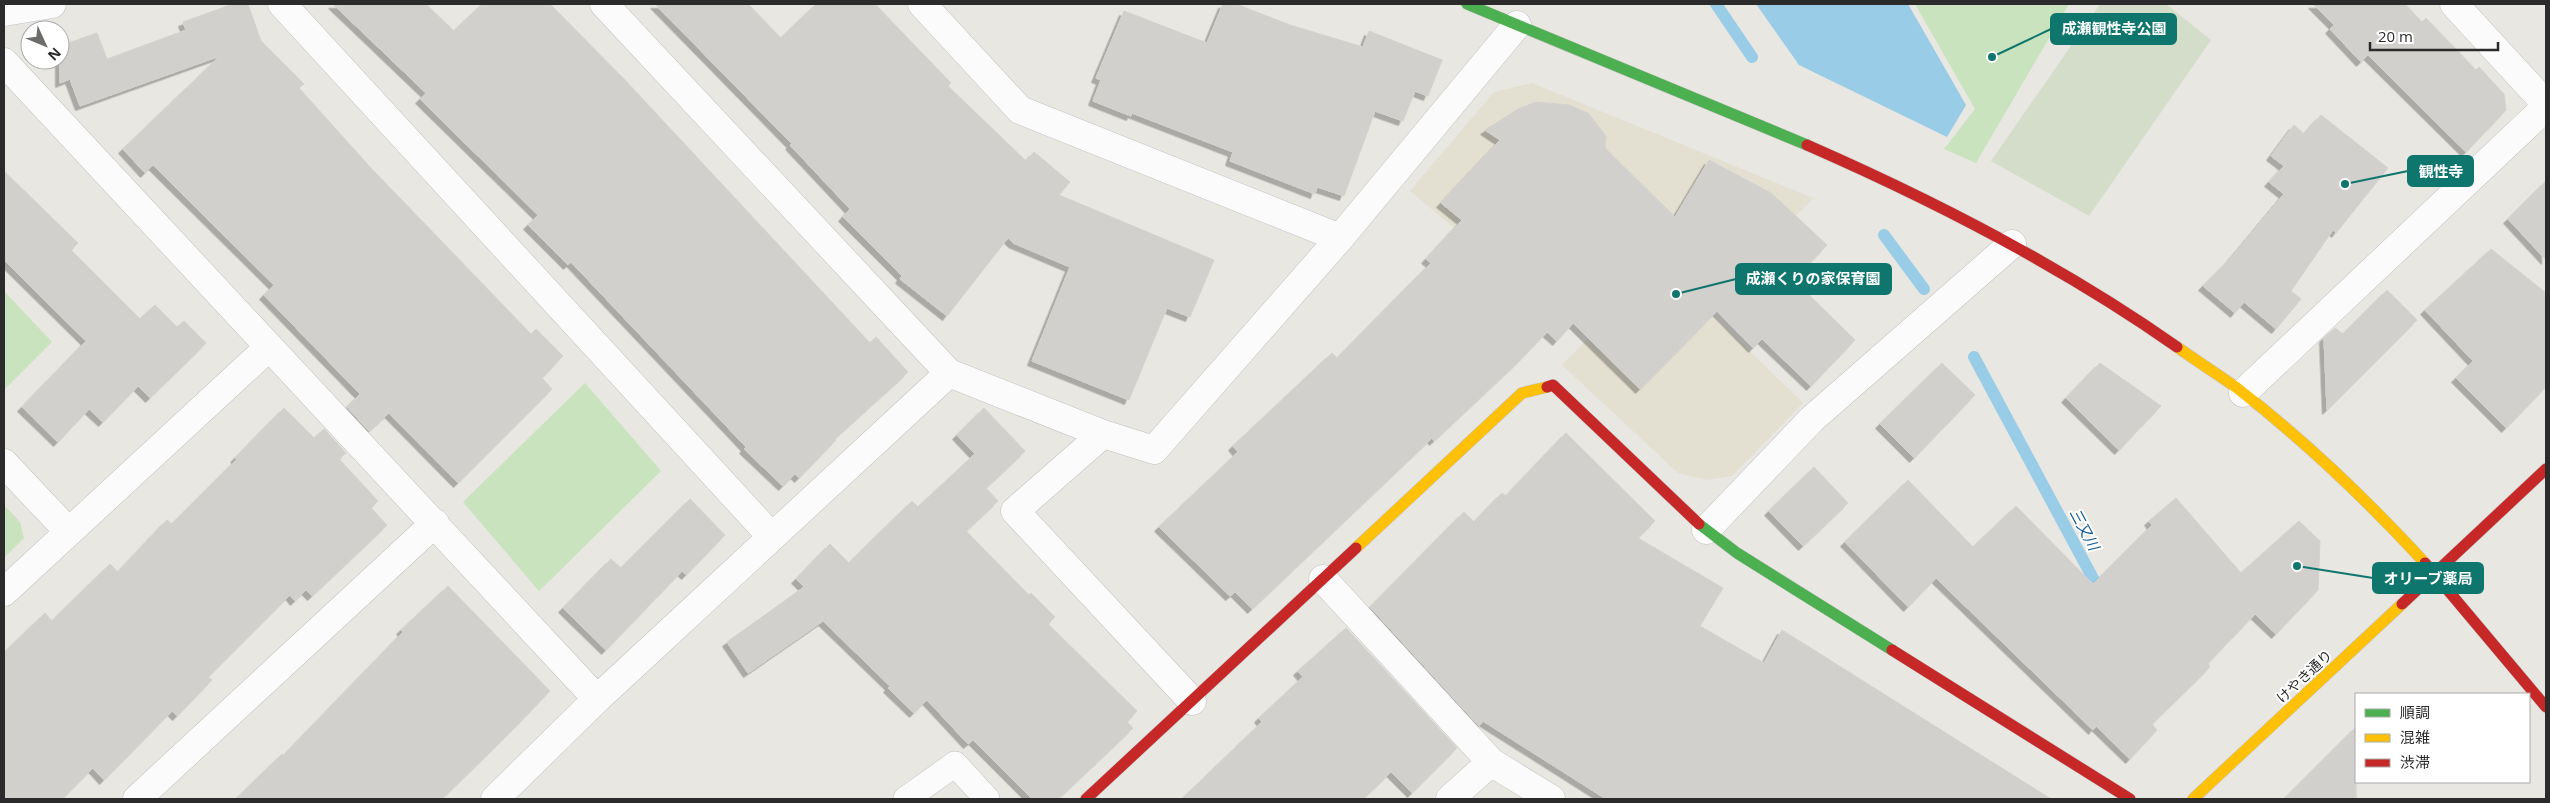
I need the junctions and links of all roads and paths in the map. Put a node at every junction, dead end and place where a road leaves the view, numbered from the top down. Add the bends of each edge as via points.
1 (52, 4) edge
2 (282, 4) edge
3 (604, 4) edge
4 (922, 4) edge
5 (1466, 4) edge
6 (2454, 4) edge
7 (4, 12) edge
8 (1518, 25) junction
9 (4, 62) edge
10 (2546, 105) edge
11 (1340, 238) junction
12 (2012, 244) junction
13 (269, 347) junction
14 (949, 373) junction
15 (2243, 393) junction
16 (1103, 434) junction
17 (4, 463) edge
18 (2546, 469) edge
19 (435, 523) junction
20 (1706, 530) junction
21 (69, 532) junction
22 (772, 537) junction
23 (2435, 574) junction
24 (1323, 579) junction
25 (4, 592) edge
26 (597, 699) junction
27 (1192, 701) junction
28 (2546, 707) edge
29 (1491, 762) junction
30 (504, 796) edge
31 (137, 799) edge
32 (906, 799) edge
33 (987, 799) edge
34 (1086, 799) edge
35 (1450, 799) edge
36 (1551, 799) edge
37 (2130, 799) edge
38 (2193, 799) edge

1 - 7 street
2 - 22 street
3 - 14 street
4 - 11 street via 1020,110
5 - 8 street
6 - 10 street
8 - 11 street
8 - 12 street via 1834,157 1924,198
9 - 13 street
10 - 15 street
11 - 16 street via 1154,450
12 - 15 street via 2123,310
12 - 20 street via 1812,419
13 - 19 street
13 - 21 street
14 - 16 street
14 - 22 street
15 - 23 street via 2310,450
16 - 27 street via 1015,511
17 - 21 street
18 - 23 street, けやき通り
19 - 26 street
19 - 31 street
20 - 24 street via 1553,385 1522,393
20 - 37 street via 1737,553
21 - 25 street
22 - 26 street
23 - 28 street
23 - 38 street, けやき通り
24 - 27 street
24 - 29 street
26 - 30 street
27 - 34 street
29 - 35 street
29 - 36 street
32 - 33 lane via 955,764

